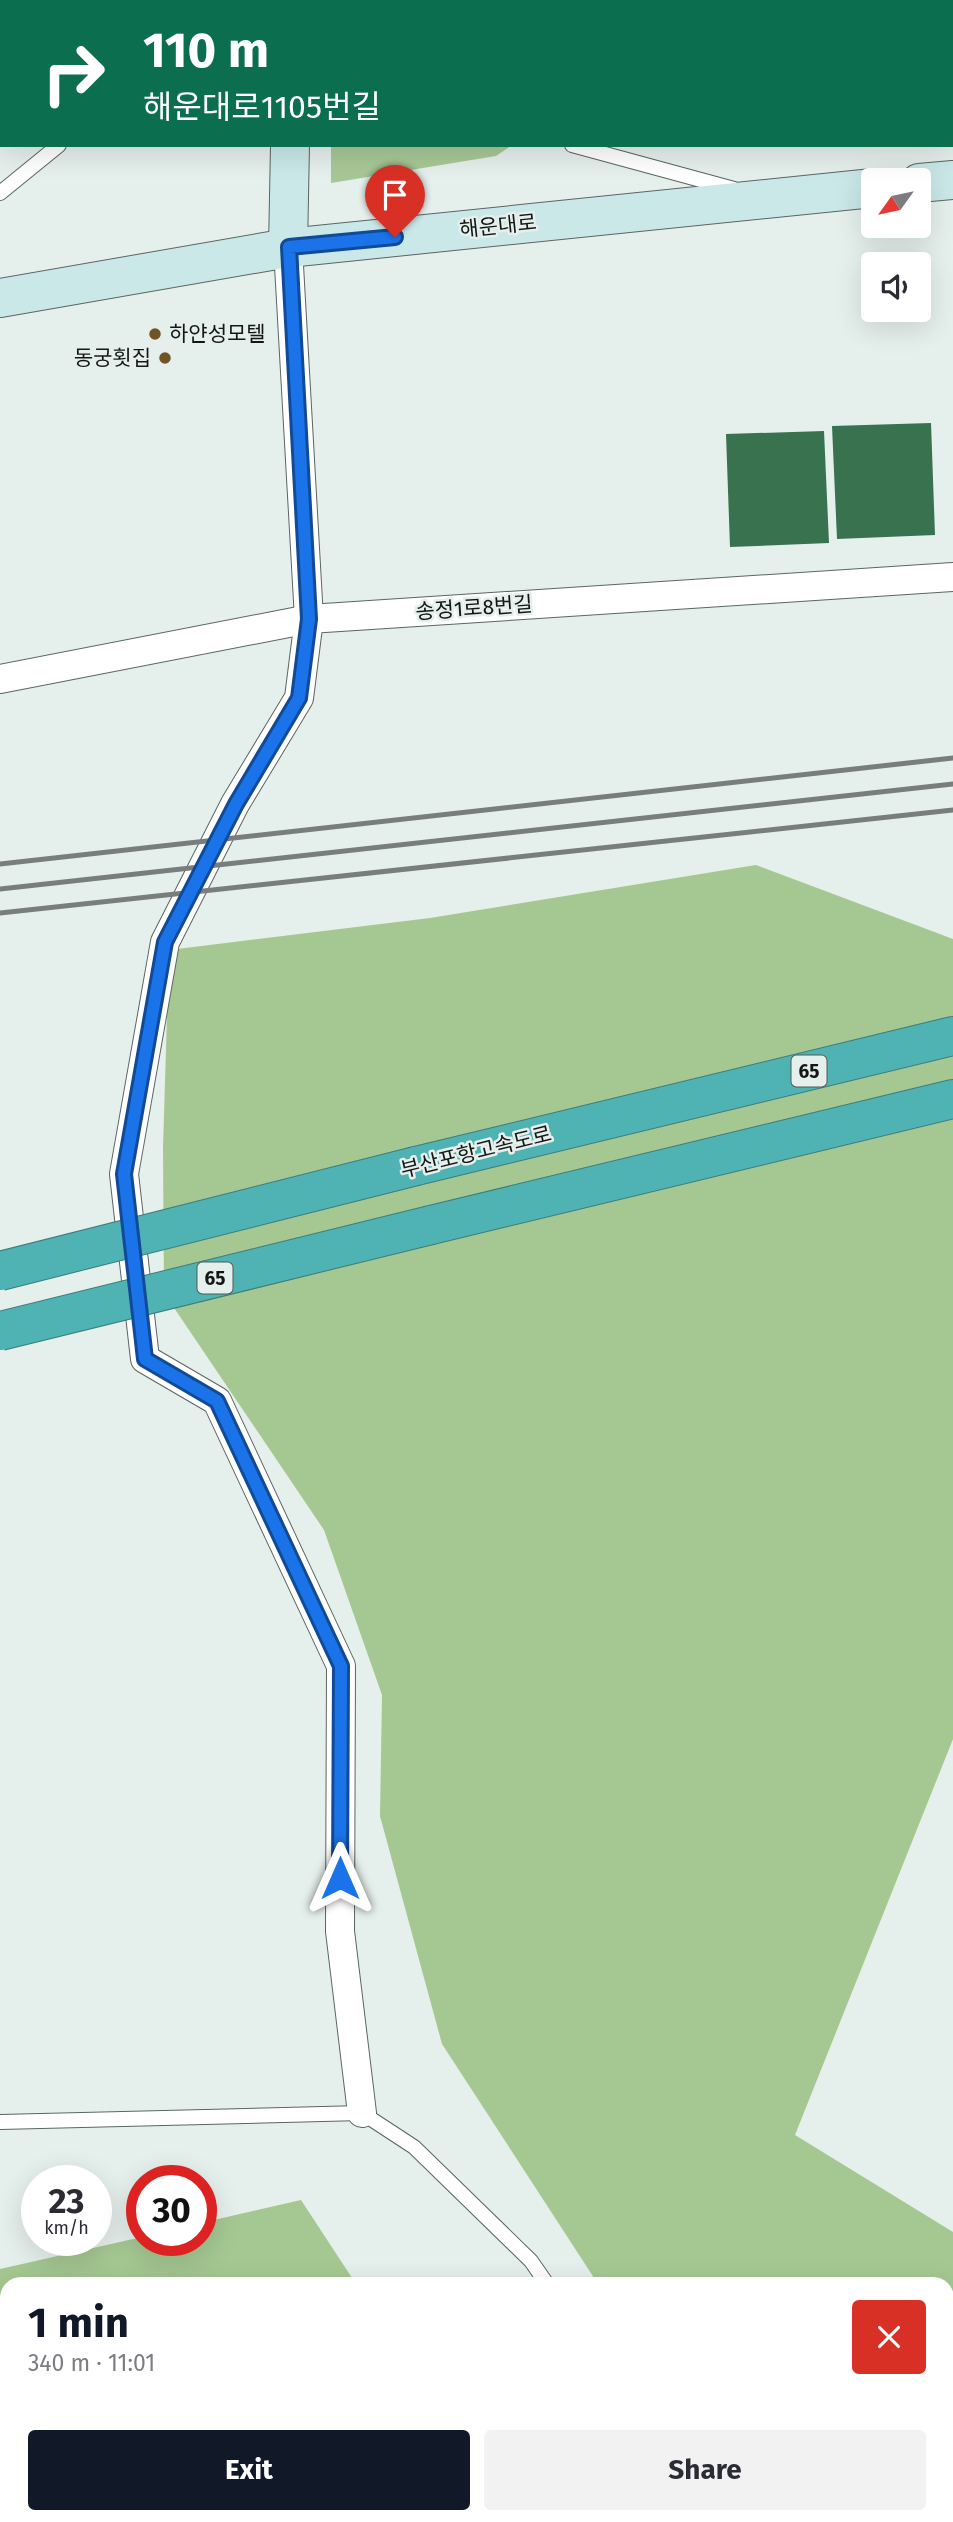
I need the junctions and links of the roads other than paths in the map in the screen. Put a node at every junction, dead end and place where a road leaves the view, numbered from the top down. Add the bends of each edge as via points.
1 (57, 147) edge
2 (290, 147) edge
3 (579, 147) edge
4 (953, 180) edge
5 (931, 182) edge
6 (861, 189) edge
7 (0, 193) edge
8 (769, 198) junction
9 (289, 247) junction
10 (0, 298) edge
11 (953, 577) edge
12 (309, 619) junction
13 (0, 679) edge
14 (953, 1036) edge
15 (953, 1098) edge
16 (0, 1271) edge
17 (0, 1331) edge
18 (362, 2113) junction
19 (0, 2122) edge
20 (542, 2277) edge

1 - 7 lane
2 - 9 main road
3 - 8 lane
4 - 5 main road
6 - 8 main road, 해운대로
8 - 9 main road, 해운대로
9 - 10 main road, 해운대로
9 - 12 street
11 - 12 street, 송정1로8번길
12 - 13 street, 송정1로8번길
12 - 18 street via 299,698 236,804 165,942 124,1174 145,1359 217,1401 341,1666 340,1931
14 - 16 highway, 부산포항고속도로 / 65, bridge
15 - 17 highway, 65, bridge
18 - 19 lane
18 - 20 lane via 414,2147

